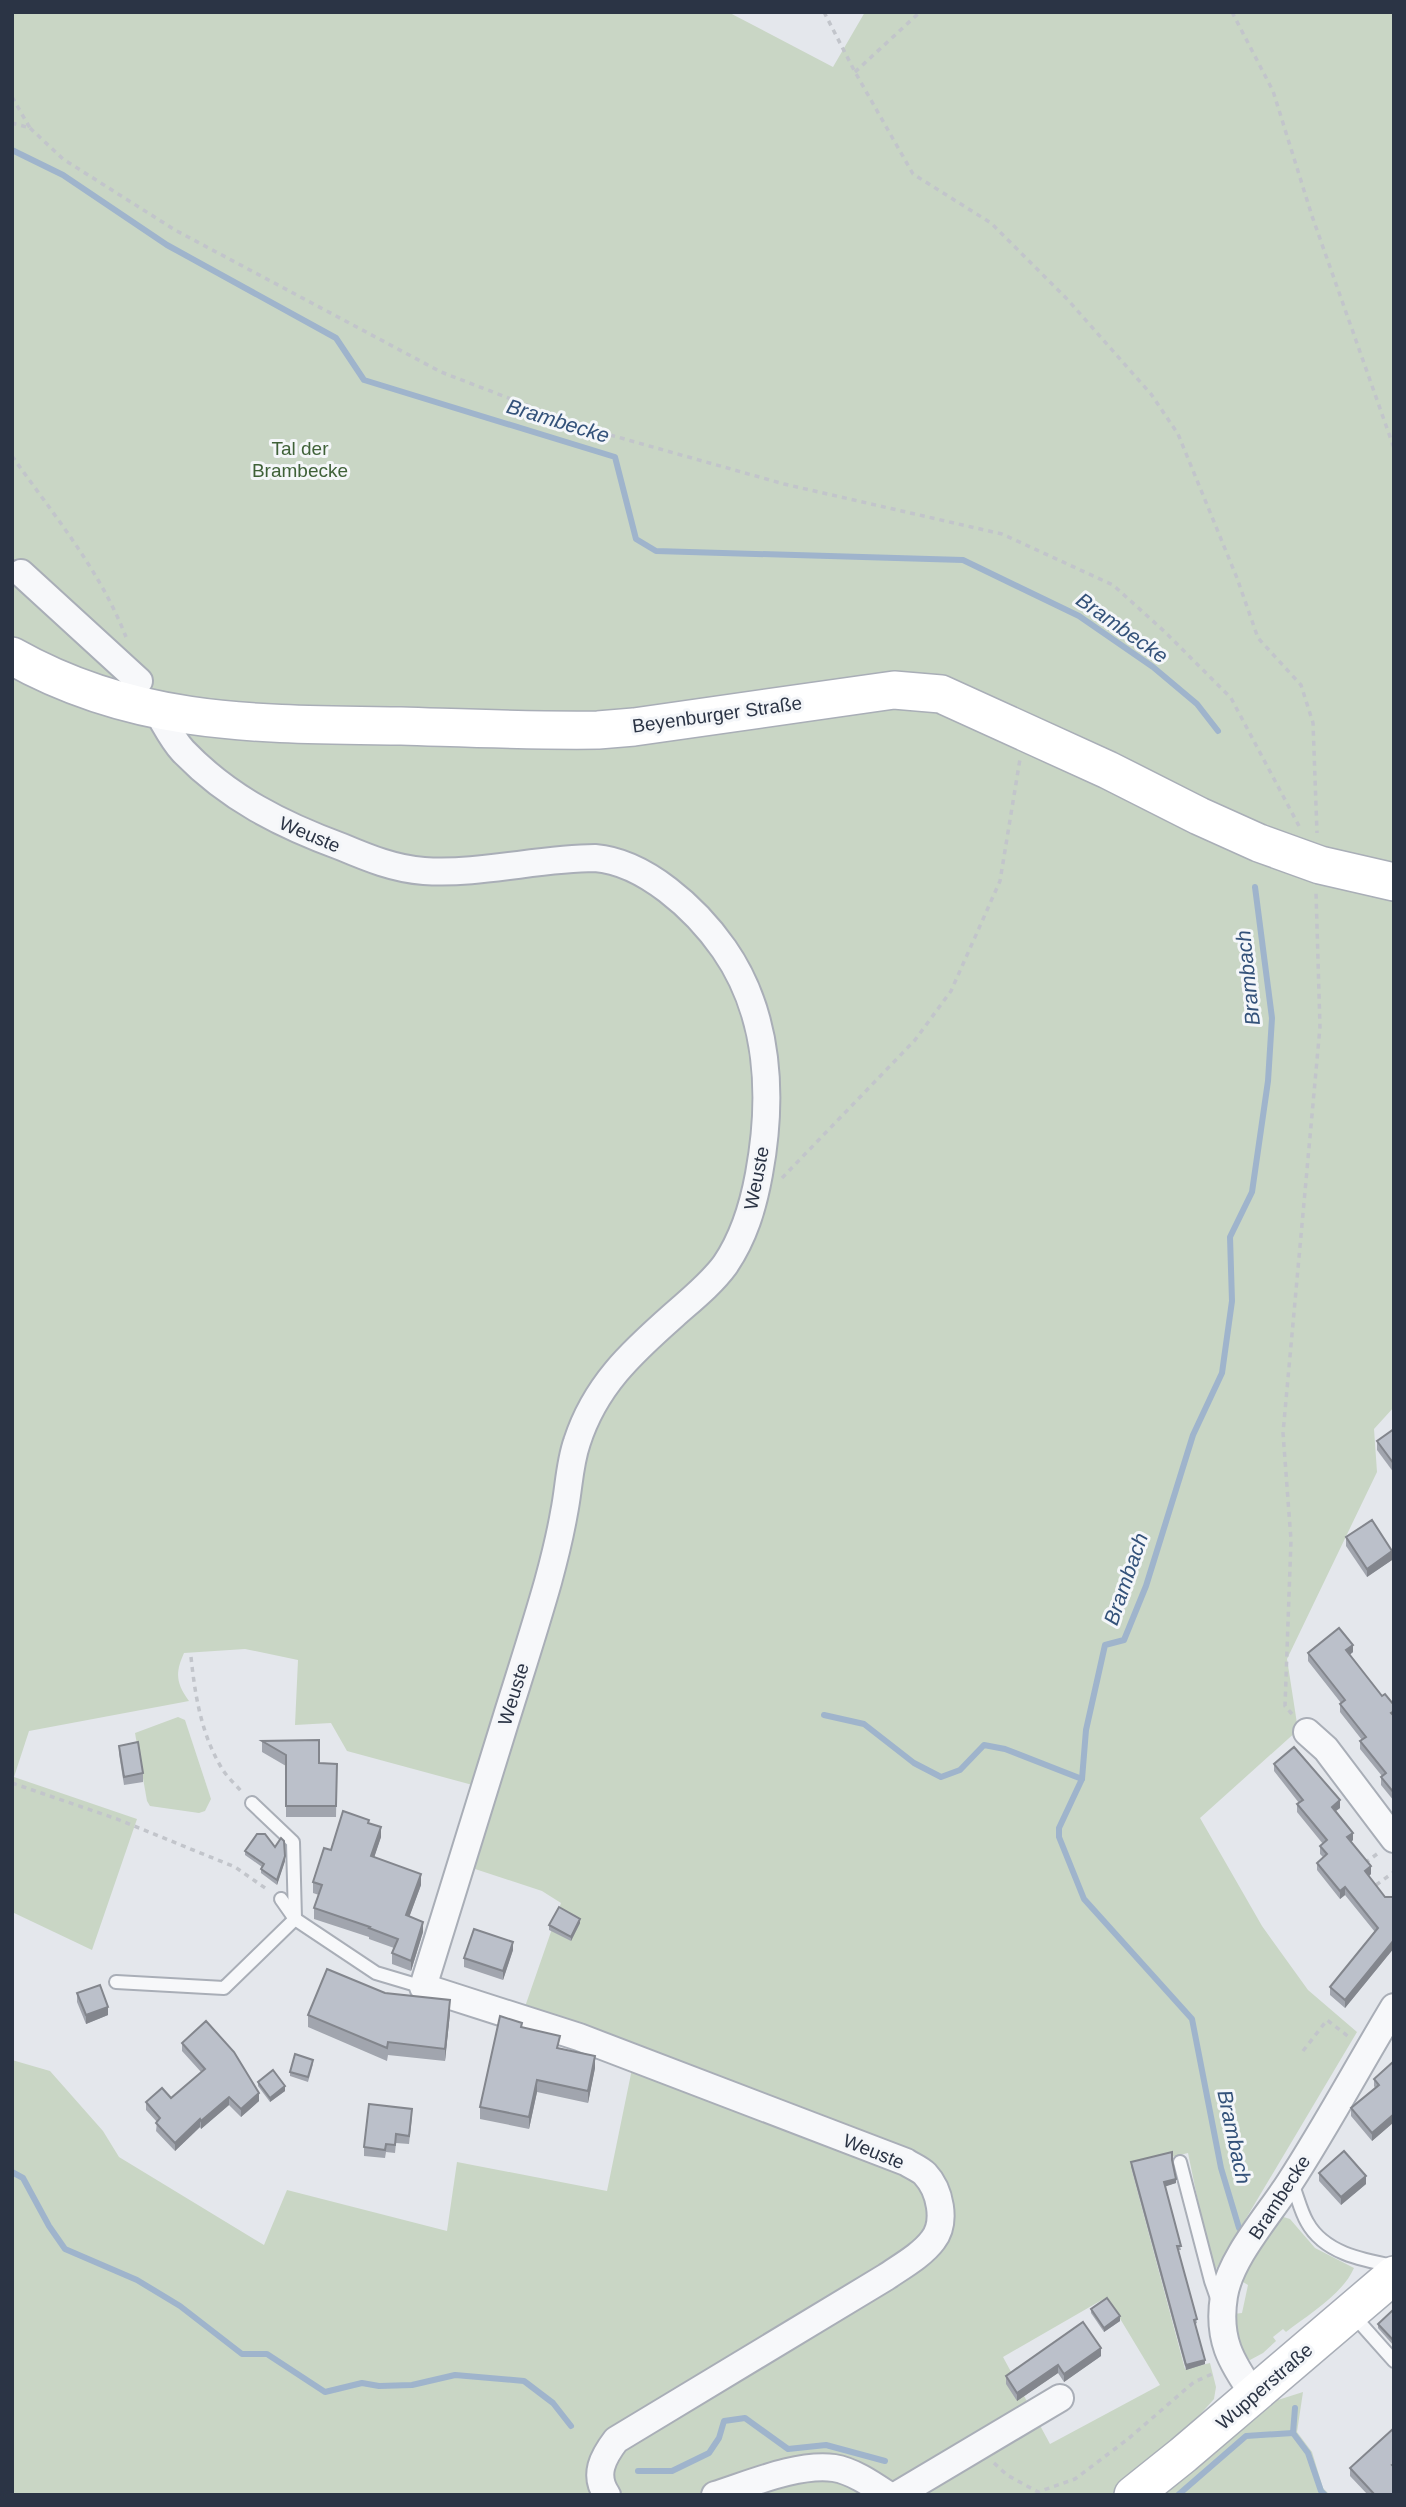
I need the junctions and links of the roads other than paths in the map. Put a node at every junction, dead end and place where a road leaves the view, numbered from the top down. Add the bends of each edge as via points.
1 (21, 573) dead end
2 (12, 656) edge
3 (148, 696) junction
4 (1394, 882) edge
5 (1307, 1732) road end
6 (253, 1803) road end
7 (1394, 1839) edge
8 (281, 1899) road end
9 (295, 1919) junction
10 (116, 1982) dead end
11 (423, 1987) junction
12 (1394, 2007) edge
13 (1180, 2162) dead end
14 (1291, 2180) junction
15 (1394, 2266) edge
16 (1394, 2275) edge
17 (1222, 2311) junction
18 (1351, 2312) junction
19 (1394, 2361) edge
20 (1254, 2395) junction
21 (1060, 2398) dead end
22 (607, 2495) edge
23 (715, 2495) edge
24 (888, 2495) edge
25 (897, 2495) edge
26 (1133, 2495) edge

1 - 3 street, Weuste
2 - 3 main road, Beyenburger Straße via 60,682 102,696
3 - 4 main road, Beyenburger Straße via 256,724 576,730 634,727 894,690 941,694 1270,847 1320,865
3 - 11 street, Weuste via 182,750 237,796 294,830 393,866 452,871 573,858 618,861 642,872 669,892 722,947 739,973 759,1028 767,1110 749,1217 740,1240 706,1287 612,1374 587,1414 575,1446 548,1582
5 - 7 street via 1326,1749
6 - 9 lane via 293,1842
8 - 9 lane, Weuste
9 - 10 lane via 224,1988
9 - 11 lane, Weuste via 376,1973
11 - 22 street, Weuste via 579,2036 906,2162 925,2174 939,2200 940,2229 910,2261 616,2440 599,2470
12 - 14 street, Brambecke
13 - 17 lane
14 - 15 lane via 1307,2222 1321,2241 1353,2256
14 - 17 street, Brambecke via 1235,2267
16 - 18 main road, Wupperstraße
17 - 20 street, Brambecke via 1233,2365
18 - 19 lane
18 - 20 main road, Wupperstraße
20 - 26 main road, Wupperstraße
21 - 25 street
23 - 24 street via 807,2468 835,2468

